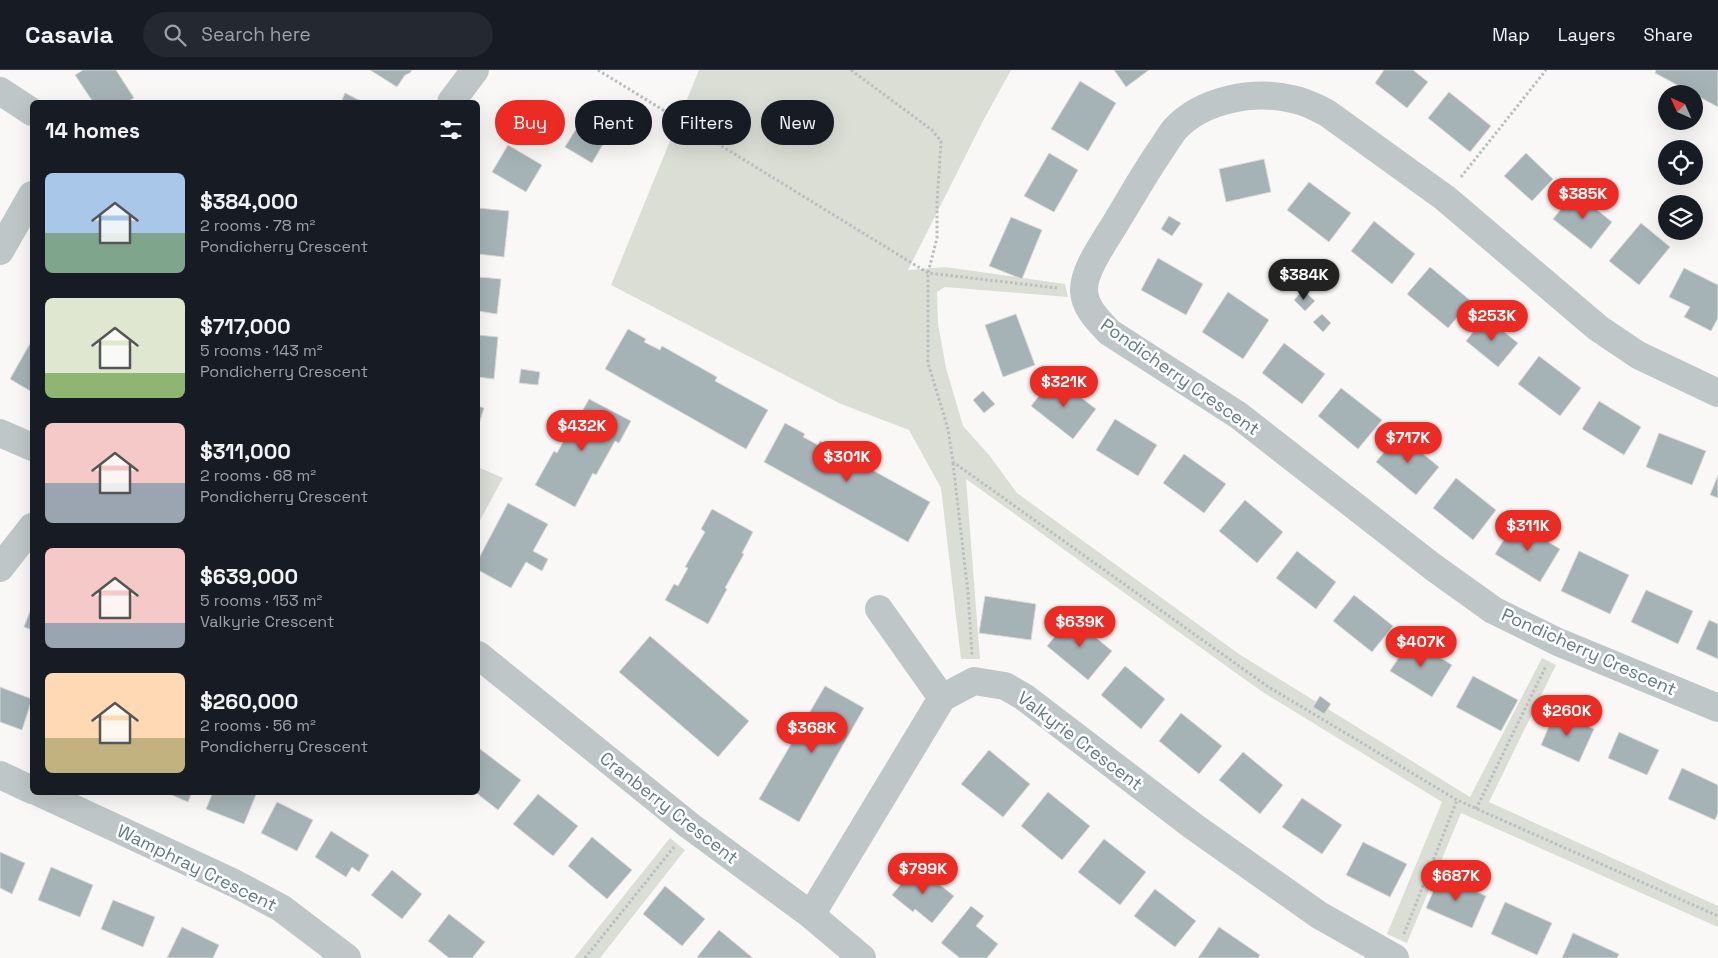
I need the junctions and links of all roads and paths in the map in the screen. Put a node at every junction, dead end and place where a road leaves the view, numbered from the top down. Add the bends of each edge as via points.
1 (475, 70) edge
2 (598, 70) edge
3 (850, 70) edge
4 (1546, 70) edge
5 (0, 92) edge
6 (452, 100) edge
7 (30, 111) edge
8 (1444, 198) junction
9 (30, 200) edge
10 (0, 252) edge
11 (928, 273) junction
12 (1084, 291) junction
13 (1718, 393) edge
14 (0, 433) edge
15 (30, 446) edge
16 (953, 462) junction
17 (30, 529) edge
18 (0, 568) edge
19 (879, 609) dead end
20 (1558, 642) junction
21 (480, 657) edge
22 (974, 681) junction
23 (942, 698) junction
24 (1718, 708) edge
25 (0, 775) edge
26 (30, 789) edge
27 (44, 795) edge
28 (1457, 800) junction
29 (1476, 810) junction
30 (690, 826) junction
31 (811, 915) junction
32 (1718, 916) edge
33 (346, 958) edge
34 (585, 958) edge
35 (862, 958) edge
36 (1395, 958) edge

1 - 6 street
2 - 11 path
3 - 11 path via 932,130 941,141 937,238
4 - 8 path
5 - 7 street
8 - 12 street via 1316,107 1269,95 1221,102 1195,113 1175,129 1097,255 1087,274
8 - 13 street via 1598,328 1638,355
9 - 10 street
11 - 12 path
11 - 16 path via 928,363 948,429
12 - 20 street, Pondicherry Crescent via 1092,314 1109,332 1238,416 1493,610
14 - 15 street
16 - 22 path
16 - 28 path via 1266,686
17 - 18 street
19 - 23 street
20 - 24 street, Pondicherry Crescent
20 - 29 path
21 - 30 street, Cranberry Crescent
22 - 23 street
22 - 36 street, Valkyrie Crescent via 1005,686 1024,697 1193,826 1311,909
23 - 31 street
25 - 26 street
27 - 33 street, Wamphray Crescent via 281,908
28 - 29 path
28 - 36 path
29 - 32 path
30 - 31 street, Cranberry Crescent
30 - 34 path
31 - 35 street, Cranberry Crescent

